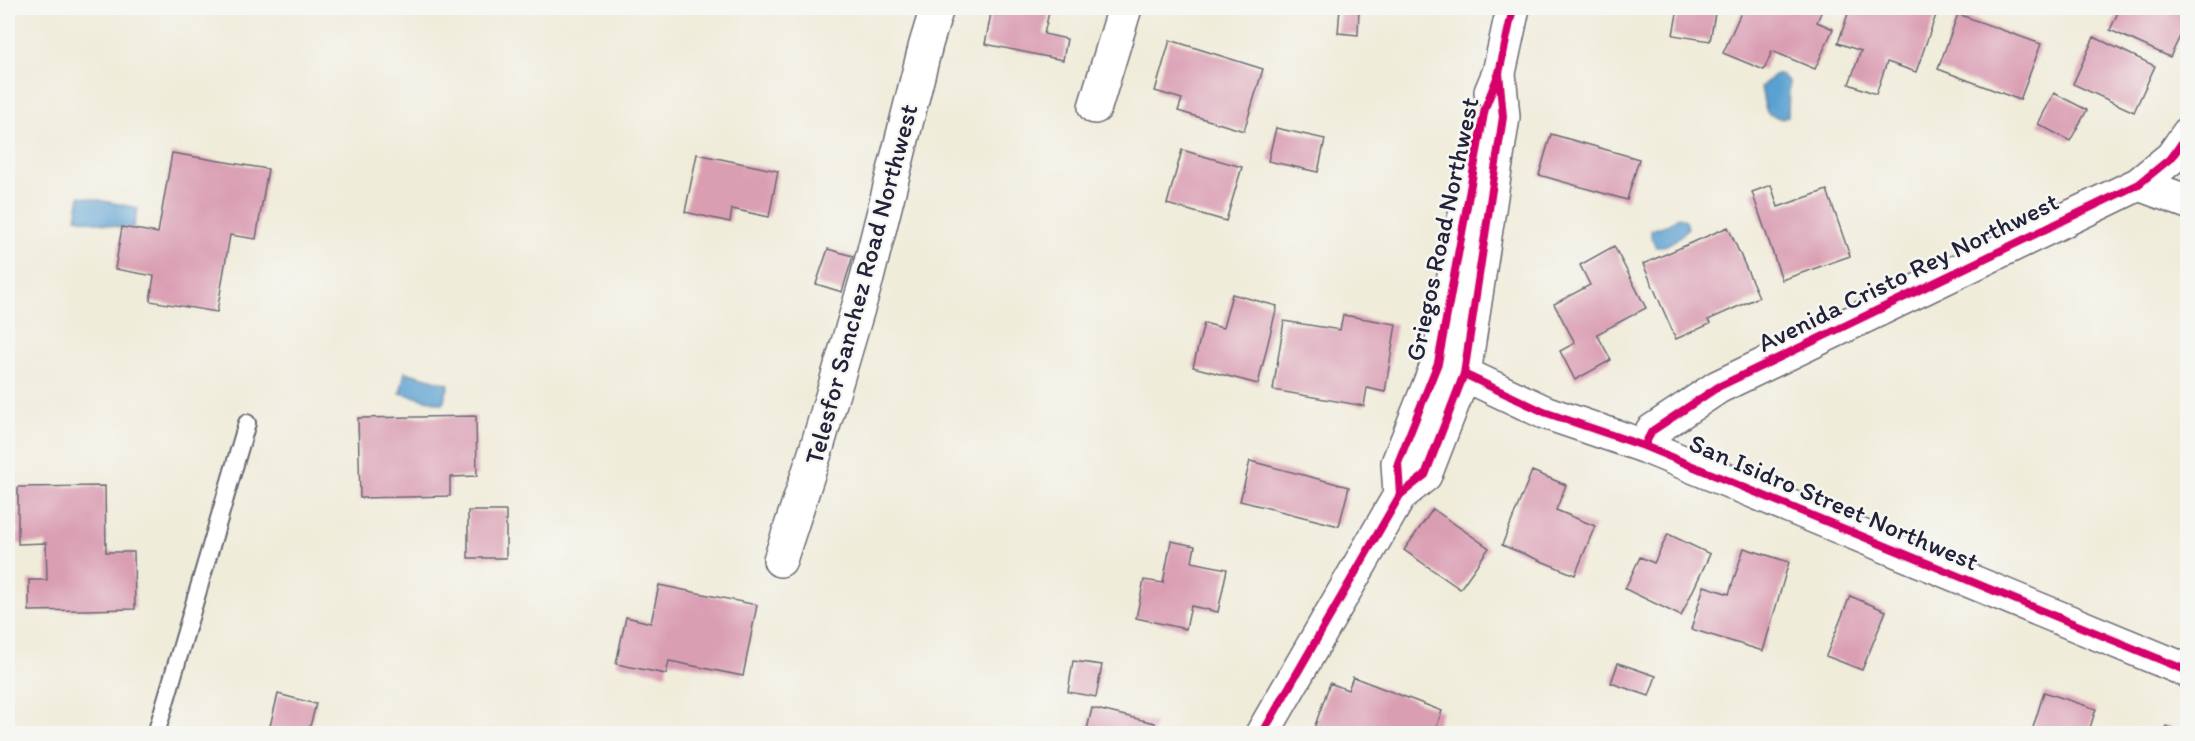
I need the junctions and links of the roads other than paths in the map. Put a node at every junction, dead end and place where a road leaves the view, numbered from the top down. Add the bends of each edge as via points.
1 (937, 8) edge
2 (1125, 8) edge
3 (1513, 8) edge
4 (1095, 107) dead end
5 (2187, 134) edge
6 (2139, 184) junction
7 (2187, 202) edge
8 (1451, 369) junction
9 (247, 423) dead end
10 (1644, 446) junction
11 (780, 560) dead end
12 (2187, 671) edge
13 (156, 734) edge
14 (1262, 734) edge

1 - 11 street, Telesfor Sanchez Road Northwest via 867,278
2 - 4 street
3 - 8 street, Griegos Road Northwest via 1499,73 1485,108
5 - 6 street, Avenida Cristo Rey Northwest via 2172,157
6 - 7 street
6 - 10 street, Avenida Cristo Rey Northwest via 1718,387 1652,431
8 - 10 street, San Isidro Street Northwest via 1544,411
8 - 14 street, Griegos Road Northwest via 1425,475 1400,495
9 - 13 lane
10 - 12 street, San Isidro Street Northwest

